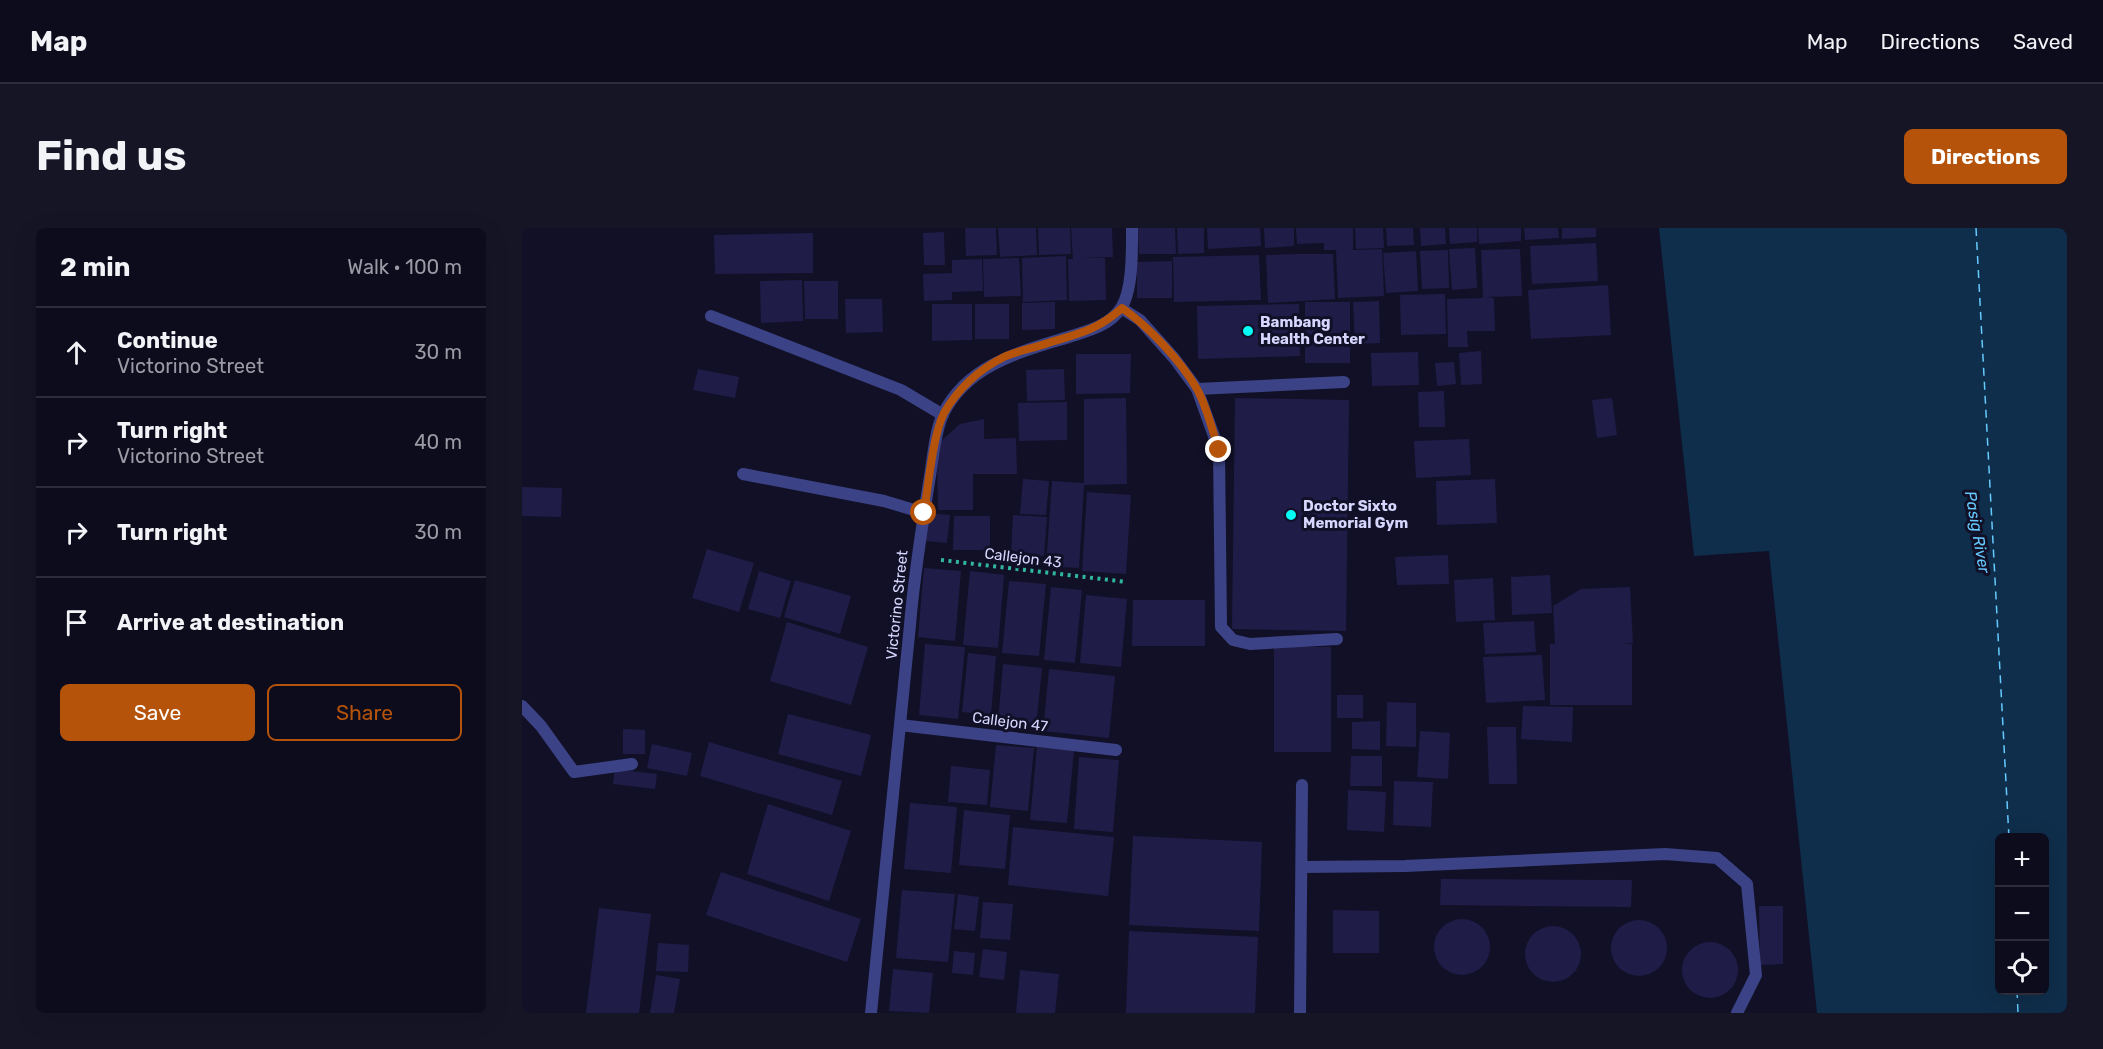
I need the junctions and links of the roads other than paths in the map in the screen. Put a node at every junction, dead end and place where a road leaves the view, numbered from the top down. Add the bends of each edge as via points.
1 (1132, 228) edge
2 (1122, 308) junction
3 (711, 316) dead end
4 (1344, 382) dead end
5 (1197, 389) junction
6 (943, 415) junction
7 (743, 474) dead end
8 (924, 513) junction
9 (1337, 639) dead end
10 (522, 706) edge
11 (900, 725) junction
12 (1116, 750) dead end
13 (632, 764) dead end
14 (1302, 785) dead end
15 (1302, 867) junction
16 (871, 1013) edge
17 (1300, 1013) edge
18 (1737, 1013) edge

1 - 2 street via 1132,262
2 - 5 street via 1140,320
2 - 6 street, Victorino Street via 1094,329 1004,357 959,391
3 - 6 street via 901,390
4 - 5 street
5 - 9 street via 1219,450 1221,627 1233,640 1250,644
6 - 8 street, Victorino Street
7 - 8 street via 884,501
8 - 11 street, Victorino Street
10 - 13 street via 574,772
11 - 12 street, Callejon 47
11 - 16 street, Victorino Street
14 - 15 street
15 - 17 street
15 - 18 street via 1665,855 1717,858 1747,884 1756,975

